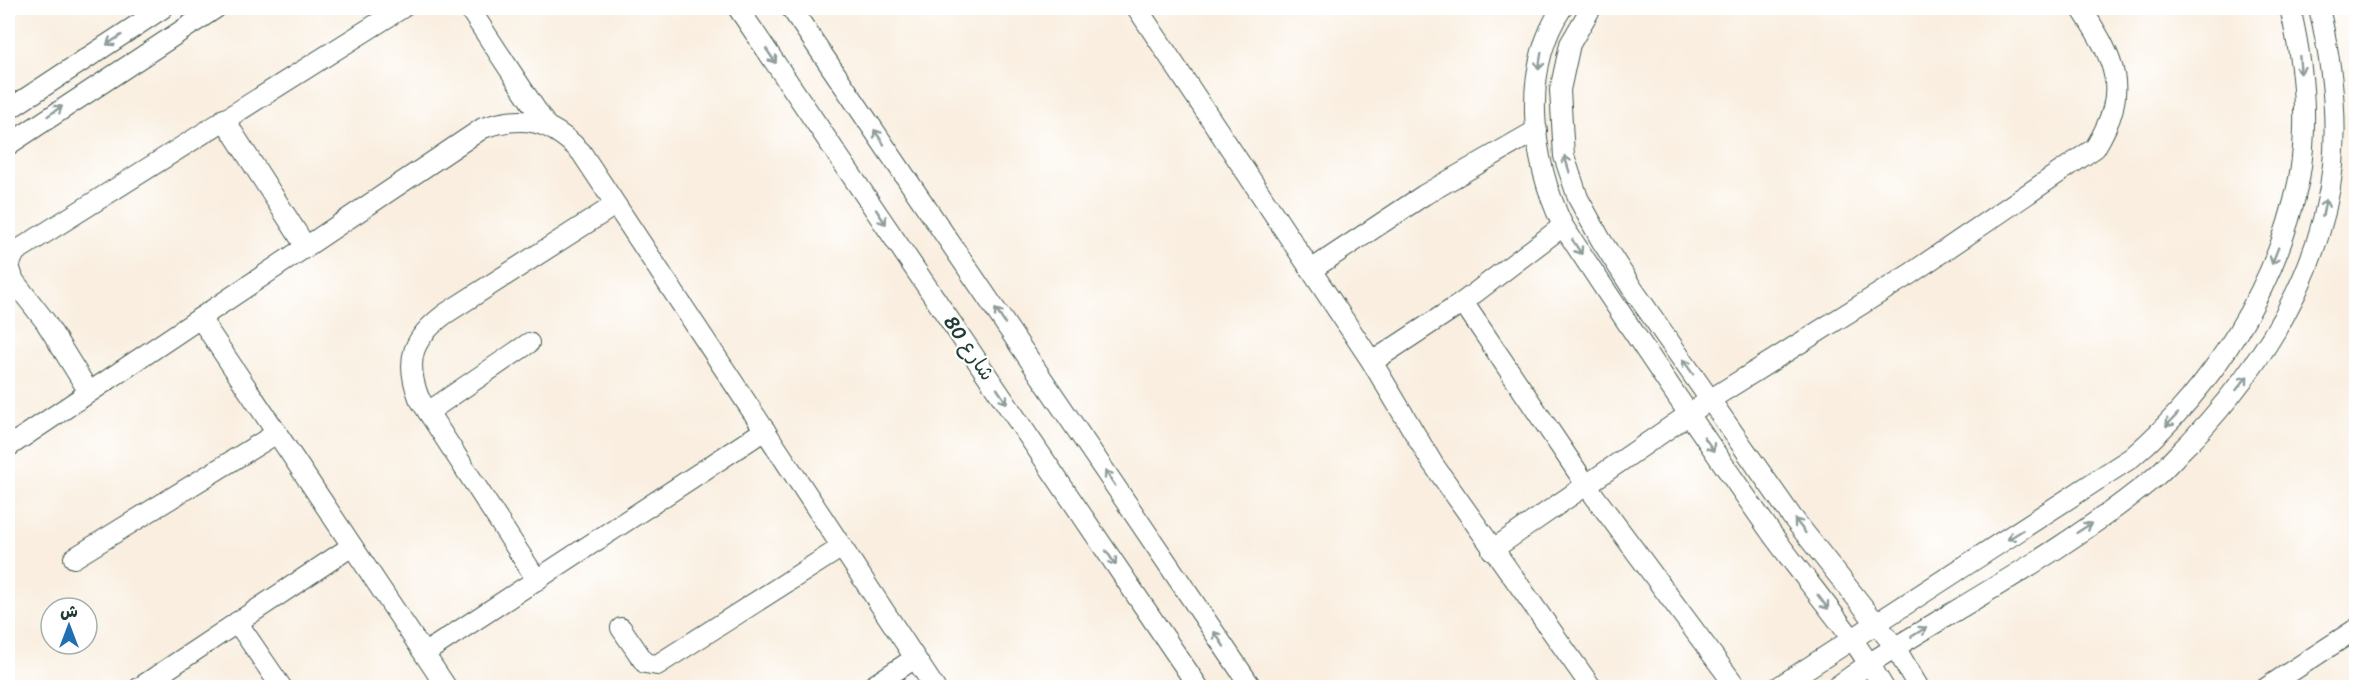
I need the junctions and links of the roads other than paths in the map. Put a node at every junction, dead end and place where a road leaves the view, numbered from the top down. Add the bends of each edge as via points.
1 (163, 8) edge
2 (216, 8) edge
3 (402, 8) edge
4 (469, 8) edge
5 (738, 8) edge
6 (791, 8) edge
7 (1137, 8) edge
8 (1562, 8) edge
9 (1591, 8) edge
10 (2081, 8) edge
11 (2290, 8) edge
12 (2319, 8) edge
13 (8, 110) edge
14 (224, 119) junction
15 (546, 125) junction
16 (1537, 130) junction
17 (8, 145) edge
18 (615, 205) junction
19 (1563, 226) junction
20 (306, 247) junction
21 (1311, 270) junction
22 (1463, 302) junction
23 (200, 318) junction
24 (529, 343) dead end
25 (1372, 362) junction
26 (89, 392) junction
27 (1711, 399) junction
28 (428, 412) junction
29 (1688, 415) junction
30 (765, 430) junction
31 (277, 433) junction
32 (8, 447) edge
33 (1587, 486) junction
34 (352, 546) junction
35 (842, 547) junction
36 (1492, 550) junction
37 (74, 558) dead end
38 (537, 580) junction
39 (237, 622) junction
40 (1874, 622) junction
41 (621, 628) dead end
42 (2356, 629) edge
43 (1850, 638) junction
44 (1894, 647) junction
45 (425, 653) junction
46 (915, 658) junction
47 (1870, 663) junction
48 (139, 687) edge
49 (282, 687) edge
50 (447, 687) edge
51 (870, 687) edge
52 (935, 687) edge
53 (1199, 687) edge
54 (1252, 687) edge
55 (1592, 687) edge
56 (1737, 687) edge
57 (1777, 687) edge
58 (1835, 687) edge
59 (1884, 687) edge
60 (1919, 687) edge
61 (2266, 687) edge

1 -> 13 street
17 -> 2 street
3 - 14 street
4 - 15 street
5 -> 53 street, شارع 80
54 -> 6 street
7 - 21 street
8 -> 16 street via 1543,46 1536,86
27 -> 9 street via 1601,240 1578,198 1564,156 1560,90 1570,44
10 - 27 street via 2111,60 2115,80 2110,124 2095,148 1910,274
11 -> 40 street via 2299,45 2304,118 2299,178 2270,268 2252,308 2225,350 2179,412 2131,458
44 -> 12 street via 2107,514 2157,476 2215,416 2249,373 2292,304 2320,227 2333,166 2335,101
14 - 20 street
14 - 26 street via 21,247 11,259 14,281 45,321
15 - 18 street via 566,136 581,152
15 - 20 street via 525,120 503,121 483,128
16 - 19 street via 1539,161 1548,195
16 - 21 street via 1424,195
18 - 28 street via 430,326 418,341 411,360 412,379
18 - 30 street
19 - 22 street
19 -> 29 street
20 - 23 street
21 - 25 street
22 - 25 street
22 - 33 street
23 - 26 street
23 - 31 street
24 - 28 street
25 - 36 street via 1433,464
26 - 32 street
27 - 29 street
40 -> 27 street via 1792,517
28 - 38 street
29 - 33 street
29 -> 43 street
30 - 35 street
30 - 38 street
31 - 34 street
31 - 37 street
33 - 36 street
33 - 56 street
34 - 39 street
34 - 45 street
35 - 41 street via 657,665 642,660
35 - 46 street
36 - 55 street
38 - 45 street
39 - 48 street
39 - 49 street
40 - 43 street
40 - 44 street
42 - 61 street
43 - 47 street
43 - 57 street
44 - 47 street
44 - 60 street
45 - 50 street
46 - 51 street
46 - 52 street
47 - 58 street
47 - 59 street

